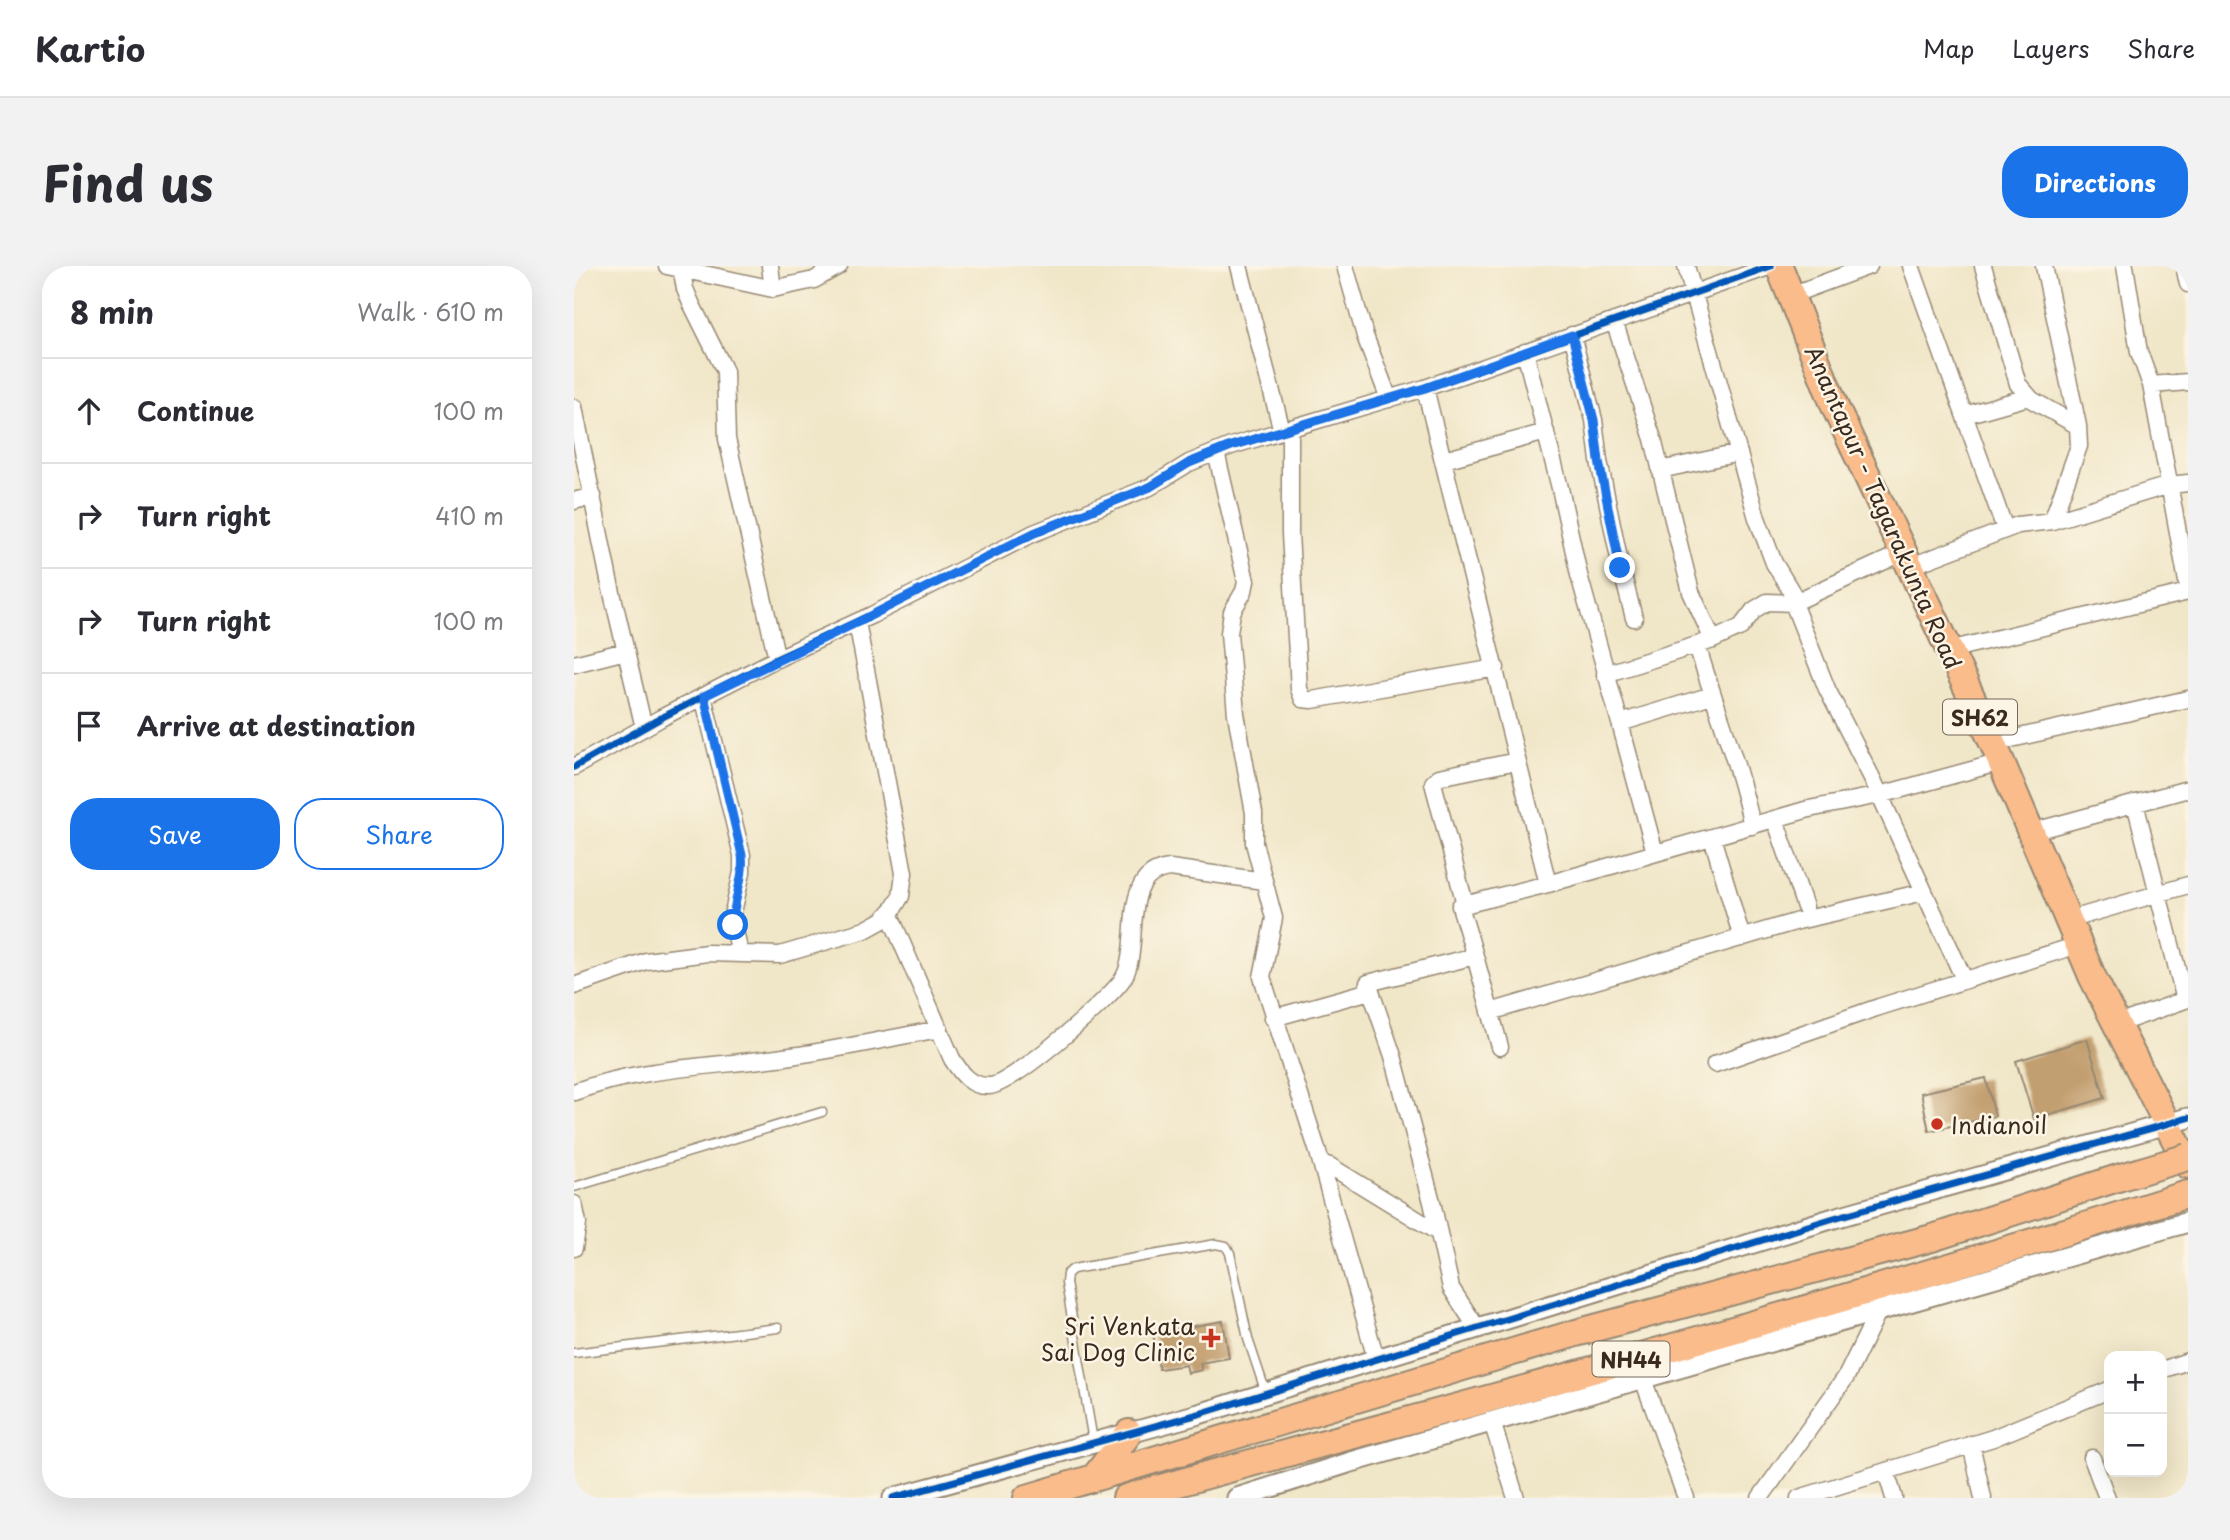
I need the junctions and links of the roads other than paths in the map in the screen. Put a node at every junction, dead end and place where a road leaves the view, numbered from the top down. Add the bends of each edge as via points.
1 (769, 266) edge
2 (839, 266) edge
3 (1239, 266) edge
4 (1345, 266) edge
5 (1686, 266) edge
6 (1771, 266) edge
7 (1779, 266) edge
8 (1869, 266) edge
9 (1911, 266) edge
10 (1983, 266) edge
11 (2044, 266) edge
12 (2124, 266) edge
13 (2184, 266) edge
14 (676, 267) edge
15 (2188, 284) edge
16 (773, 289) junction
17 (1694, 292) junction
18 (1791, 295) junction
19 (1614, 321) junction
20 (1572, 335) junction
21 (1525, 352) junction
22 (2188, 382) edge
23 (2151, 385) junction
24 (1425, 388) junction
25 (2028, 397) junction
26 (1389, 399) junction
27 (574, 407) edge
28 (1965, 415) junction
29 (2078, 426) junction
30 (1286, 429) junction
31 (1546, 432) junction
32 (1216, 452) junction
33 (1739, 453) junction
34 (1444, 460) junction
35 (1660, 470) junction
36 (2188, 483) edge
37 (2169, 485) junction
38 (593, 496) junction
39 (574, 501) edge
40 (2052, 521) junction
41 (2005, 529) junction
42 (1905, 560) junction
43 (2188, 589) edge
44 (1795, 602) junction
45 (1634, 618) dead end
46 (858, 622) junction
47 (1713, 640) junction
48 (1697, 645) junction
49 (1949, 650) junction
50 (626, 651) junction
51 (777, 659) junction
52 (574, 664) edge
53 (1496, 668) junction
54 (1605, 674) junction
55 (1712, 695) junction
56 (704, 696) junction
57 (2188, 699) edge
58 (1620, 723) junction
59 (644, 727) junction
60 (1997, 752) junction
61 (1517, 761) junction
62 (574, 767) edge
63 (2188, 789) edge
64 (1880, 795) junction
65 (2135, 803) junction
66 (1775, 820) junction
67 (1752, 826) junction
68 (2031, 832) junction
69 (1712, 837) junction
70 (1655, 853) junction
71 (1264, 881) junction
72 (1548, 884) junction
73 (2188, 885) edge
74 (1924, 892) junction
75 (2157, 892) junction
76 (1465, 904) junction
77 (1805, 907) dead end
78 (890, 913) junction
79 (2068, 920) junction
80 (1742, 938) junction
81 (2078, 945) junction
82 (740, 954) junction
83 (1475, 956) junction
84 (1964, 979) junction
85 (574, 986) edge
86 (1370, 991) junction
87 (2186, 1000) edge
88 (1490, 1012) junction
89 (1273, 1018) junction
90 (2117, 1024) junction
91 (940, 1029) junction
92 (1500, 1047) dead end
93 (1715, 1065) dead end
94 (574, 1092) edge
95 (822, 1112) dead end
96 (2177, 1121) edge
97 (2188, 1157) edge
98 (1321, 1163) junction
99 (2188, 1165) edge
100 (574, 1187) edge
101 (2188, 1194) edge
102 (574, 1204) edge
103 (2188, 1222) edge
104 (1439, 1233) junction
105 (574, 1248) edge
106 (1878, 1312) junction
107 (778, 1328) dead end
108 (1477, 1328) junction
109 (574, 1353) edge
110 (1376, 1359) junction
111 (2188, 1361) edge
112 (2167, 1368) edge
113 (1643, 1379) junction
114 (2104, 1392) edge
115 (1266, 1393) junction
116 (1492, 1422) junction
117 (1129, 1433) junction
118 (1093, 1443) junction
119 (1971, 1444) junction
120 (2092, 1458) dead end
121 (1886, 1471) junction
122 (1094, 1478) junction
123 (893, 1498) edge
124 (1027, 1498) edge
125 (1126, 1498) edge
126 (1237, 1498) edge
127 (1516, 1498) edge
128 (1686, 1498) edge
129 (1760, 1498) edge
130 (1799, 1498) edge
131 (1894, 1498) edge
132 (1983, 1498) edge
133 (2107, 1498) edge

1 - 16 street
2 - 16 street via 814,280
3 - 30 street
4 - 26 street
5 - 17 street
6 - 17 street
7 - 18 main road, Anantapur - Tagarakunta Road / SH62
8 - 18 street
9 - 28 street
10 - 25 street via 2015,377
11 - 29 street
12 - 23 street via 2139,352
13 - 15 street
14 - 16 street
14 - 51 street via 725,371 728,445
17 - 19 street
17 - 33 street
18 - 42 main road, Anantapur - Tagarakunta Road / SH62 via 1835,407
19 - 20 street
19 - 35 street
20 - 21 street
20 - 45 street
21 - 24 street
21 - 31 street
22 - 23 street
23 - 37 street
24 - 26 street
24 - 34 street
25 - 28 street
25 - 29 street
26 - 30 street
27 - 38 street
28 - 41 street
29 - 40 street via 2078,446
30 - 32 street
30 - 53 street via 1303,699
31 - 34 street
31 - 54 street
32 - 46 street via 1150,487 1034,533
32 - 71 street via 1246,581 1232,612 1229,633 1236,714 1254,813 1254,843
33 - 35 street
33 - 44 street via 1770,556
34 - 53 street
35 - 47 street via 1691,592
36 - 37 street
37 - 40 street
37 - 43 street
38 - 39 street
38 - 50 street
40 - 41 street
41 - 42 street
42 - 44 street
42 - 49 main road, Anantapur - Tagarakunta Road / SH62
43 - 49 street
44 - 47 street via 1768,602 1754,610 1741,627
44 - 64 street via 1827,689
46 - 51 street
46 - 78 street via 904,873 901,896
47 - 48 street
48 - 54 street
48 - 55 street
49 - 60 main road, Anantapur - Tagarakunta Road / SH62
50 - 52 street
50 - 59 street
51 - 56 street
53 - 61 street
54 - 58 street
55 - 58 street
55 - 67 street via 1738,768
56 - 59 street
56 - 82 street via 742,855 733,916
57 - 60 street
58 - 70 street
59 - 62 street
60 - 64 street
60 - 68 main road, Anantapur - Tagarakunta Road / SH62
61 - 72 street
61 - 76 street via 1439,777 1433,783
63 - 65 street
64 - 66 street
64 - 74 street
65 - 68 street
65 - 75 street
66 - 67 street
66 - 77 street
67 - 69 street
68 - 79 main road, Anantapur - Tagarakunta Road / SH62
69 - 70 street
69 - 80 street
70 - 72 street
71 - 89 street via 1274,924 1262,977
71 - 91 street via 1170,868 1150,876 1138,893 1123,979 1039,1057 1004,1082 989,1086 967,1079
72 - 76 street
73 - 75 street
74 - 80 street
74 - 84 street
75 - 79 street
75 - 87 street
76 - 83 street via 1460,906
78 - 82 street via 865,930 789,953
78 - 91 street
79 - 81 main road, Anantapur - Tagarakunta Road / SH62
80 - 88 street
81 - 84 street
81 - 90 main road, Anantapur - Tagarakunta Road / SH62
82 - 85 street via 646,961
83 - 86 street via 1368,983
83 - 88 street
84 - 93 street
86 - 89 street
86 - 104 street via 1393,1056
87 - 90 street
88 - 92 street
89 - 98 street
90 - 96 main road, Anantapur - Tagarakunta Road / SH62
91 - 94 street via 791,1056 633,1075
95 - 100 lane
96 - 99 main road, Anantapur - Tagarakunta Road / SH62
96 - 108 street via 1834,1218
97 - 122 main road, NH44, bridge via 1932,1238 1576,1333
98 - 104 street
98 - 110 street
101 - 125 main road, NH44 via 1591,1371
102 - 105 street via 578,1223
103 - 106 street
104 - 108 street via 1451,1288
106 - 113 street
106 - 129 street via 1846,1377
107 - 109 lane
108 - 110 street
110 - 115 street
111 - 112 street
113 - 116 street
113 - 128 street
114 - 119 street
115 - 117 street
115 - 118 lane via 1249,1344 1226,1246 1069,1270 1066,1283
116 - 126 street
116 - 127 street
117 - 118 street
117 - 122 main road
118 - 123 street
119 - 121 street
119 - 132 street
120 - 133 street
121 - 130 street
121 - 131 street
122 - 124 main road, NH44

